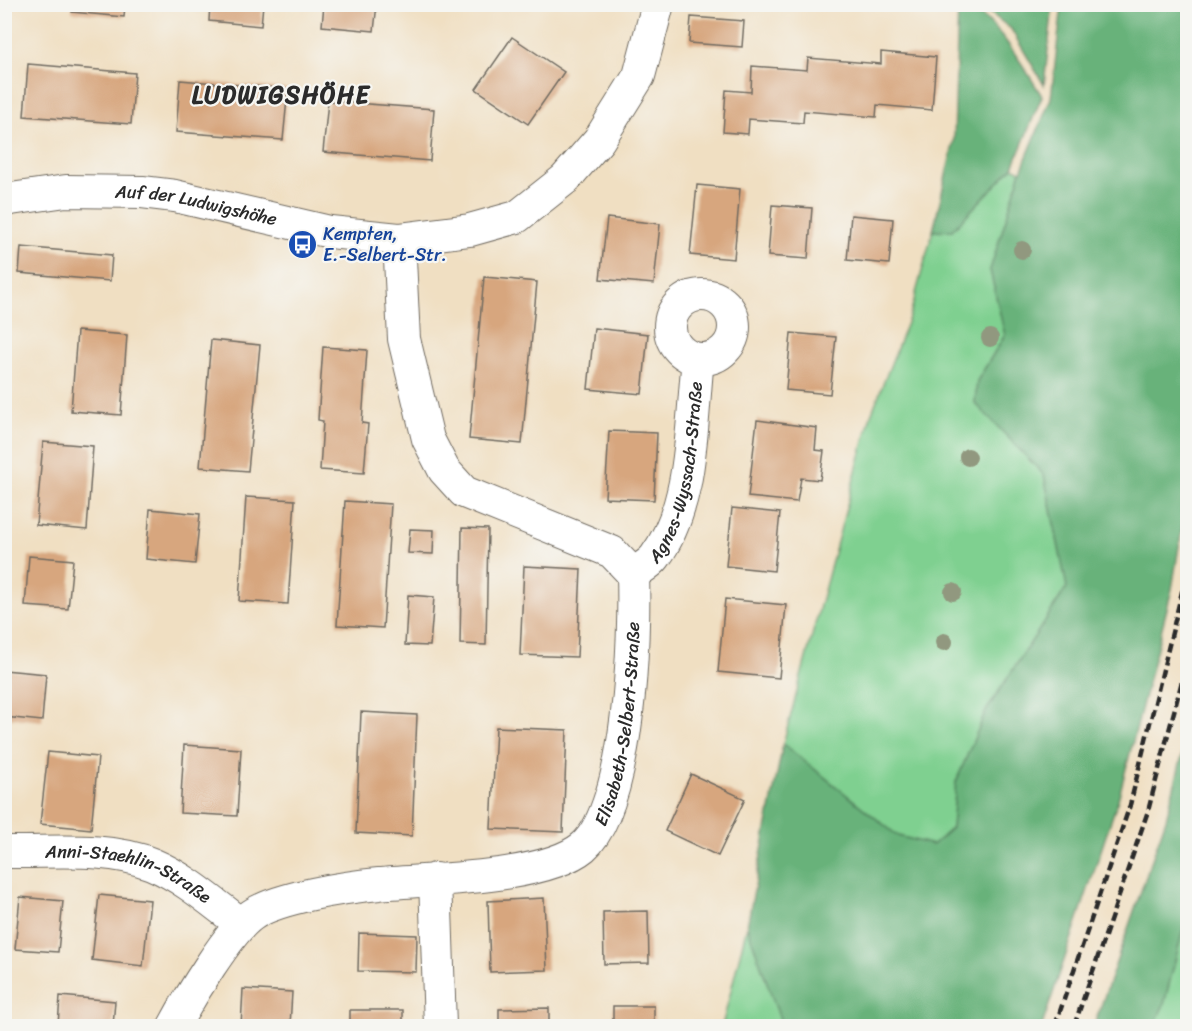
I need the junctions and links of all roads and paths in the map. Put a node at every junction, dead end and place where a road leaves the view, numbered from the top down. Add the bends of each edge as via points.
1 (658, 4) edge
2 (4, 200) edge
3 (399, 239) junction
4 (698, 359) dead end
5 (633, 574) junction
6 (4, 852) edge
7 (435, 879) junction
8 (241, 924) junction
9 (174, 1026) edge
10 (440, 1026) edge

1 - 3 street, Auf der Ludwigshöhe via 639,76 599,140 566,179 517,217 470,230
2 - 3 street, Auf der Ludwigshöhe via 66,192 142,192 330,232
3 - 5 street via 404,339 428,439 444,470 464,492 612,552
4 - 5 street, Agnes-Wyssach-Straße via 684,486 672,531 653,559
5 - 7 street, Elisabeth-Selbert-Straße via 635,627 628,704 615,777 601,826 582,847 547,864
6 - 8 street, Anni-Staehlin-Straße via 112,854 151,863 186,882
7 - 8 street, Elisabeth-Selbert-Straße via 362,885 310,896 268,906
7 - 10 street
8 - 9 street, Elisabeth-Selbert-Straße

